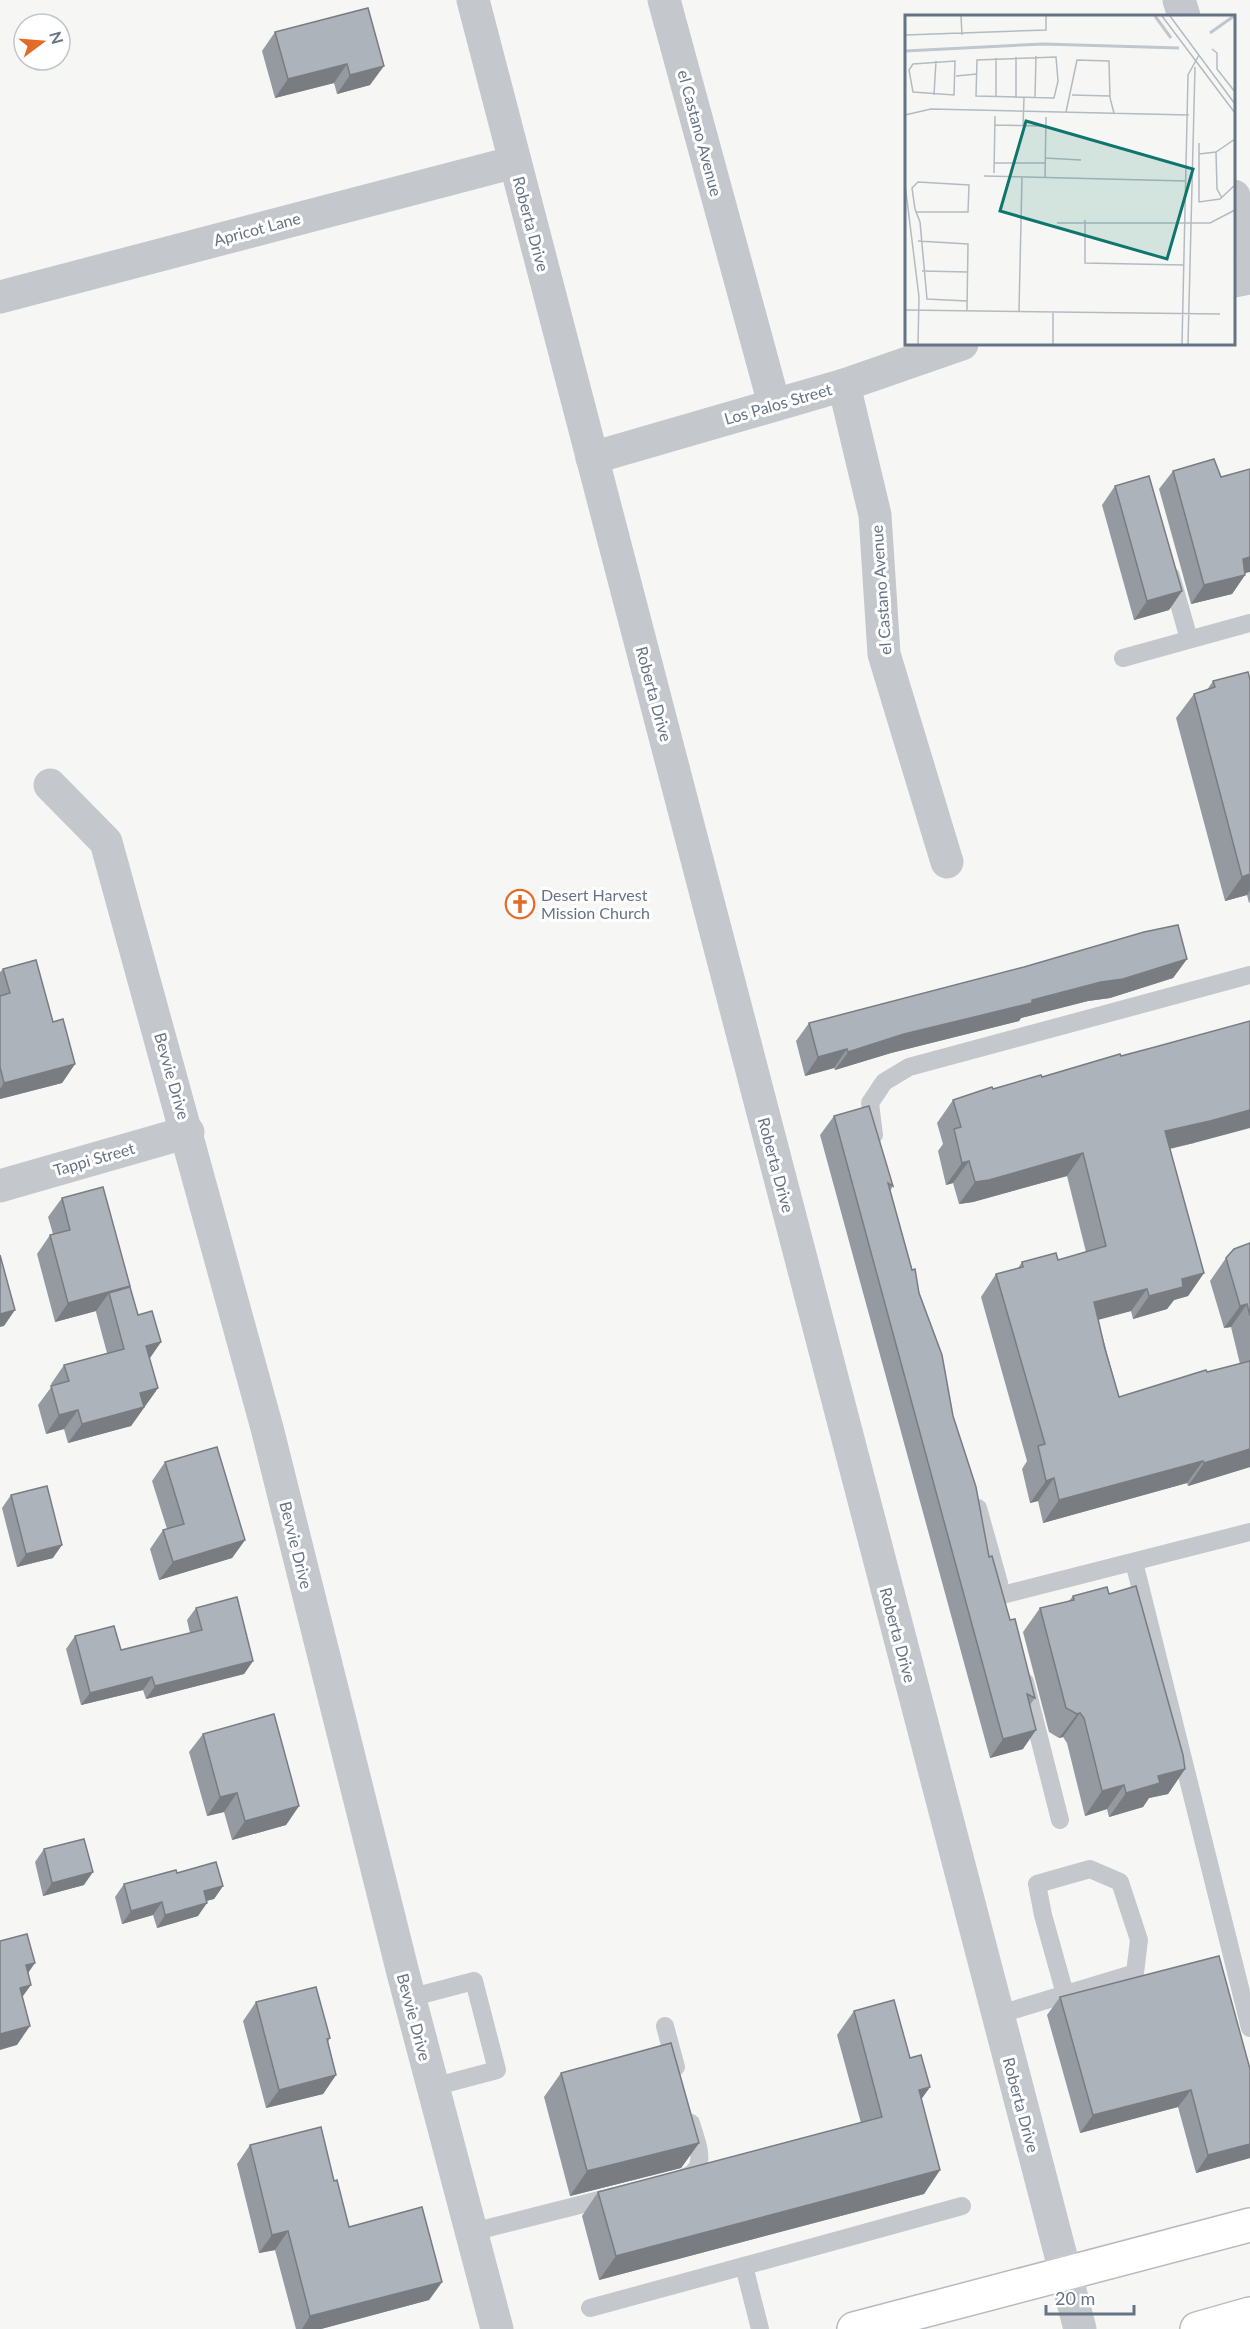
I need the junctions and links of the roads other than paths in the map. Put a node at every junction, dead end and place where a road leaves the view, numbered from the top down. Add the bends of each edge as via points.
1 (473, 0) edge
2 (664, 0) edge
3 (1179, 0) edge
4 (1184, 15) edge
5 (515, 162) junction
6 (1235, 203) edge
7 (1250, 255) edge
8 (1250, 278) edge
9 (1235, 281) edge
10 (0, 297) edge
11 (959, 345) edge
12 (844, 386) junction
13 (774, 404) junction
14 (592, 458) junction
15 (1168, 563) edge
16 (1250, 622) edge
17 (1189, 639) junction
18 (1123, 658) dead end
19 (50, 785) dead end
20 (947, 862) dead end
21 (1250, 975) edge
22 (188, 1132) junction
23 (879, 1156) edge
24 (0, 1186) edge
25 (973, 1491) edge
26 (1250, 1532) edge
27 (1134, 1562) junction
28 (1002, 1595) junction
29 (1008, 1617) edge
30 (1020, 1662) edge
31 (1060, 1820) dead end
32 (1065, 1994) junction
33 (409, 1998) junction
34 (997, 2014) junction
35 (665, 2026) dead end
36 (1250, 2028) edge
37 (679, 2080) edge
38 (433, 2087) junction
39 (685, 2102) edge
40 (667, 2182) edge
41 (633, 2191) edge
42 (962, 2206) dead end
43 (1250, 2225) edge
44 (472, 2232) junction
45 (744, 2266) junction
46 (1064, 2272) junction
47 (1250, 2300) edge
48 (590, 2308) dead end
49 (1250, 2314) edge
50 (1199, 2328) edge
51 (498, 2329) edge
52 (760, 2329) edge
53 (854, 2329) edge
54 (1080, 2329) edge

1 - 5 street, Roberta Drive
2 - 13 street, el Castano Avenue
3 - 4 street
5 - 10 street, Apricot Lane
5 - 14 street, Roberta Drive
6 - 7 street
8 - 9 street
11 - 12 street, Los Palos Street
12 - 13 street, Los Palos Street
12 - 20 street, el Castano Avenue via 876,515 884,654
13 - 14 street, Los Palos Street
14 - 34 street, Roberta Drive
15 - 17 lane
16 - 17 lane
17 - 18 lane
19 - 22 street, Bevvie Drive via 106,842
21 - 23 lane via 909,1067 884,1082 870,1103
22 - 24 street, Tappi Street
22 - 33 street, Bevvie Drive via 267,1428
25 - 28 lane
26 - 27 lane
27 - 28 lane
27 - 36 lane
28 - 29 lane
30 - 31 lane
32 - 32 lane via 1135,1972 1139,1940 1120,1882 1090,1869 1037,1884
32 - 34 lane
33 - 38 street, Bevvie Drive
33 - 38 lane via 474,1982 497,2070
34 - 46 street, Roberta Drive
35 - 37 lane
38 - 44 street, Bevvie Drive
39 - 40 lane via 700,2156 698,2169 690,2177
41 - 44 lane
42 - 45 lane
43 - 46 main road
44 - 51 street, Bevvie Drive
45 - 48 lane
45 - 52 lane
46 - 53 main road
46 - 54 street, Roberta Drive
47 - 50 main road
49 - 50 main road

